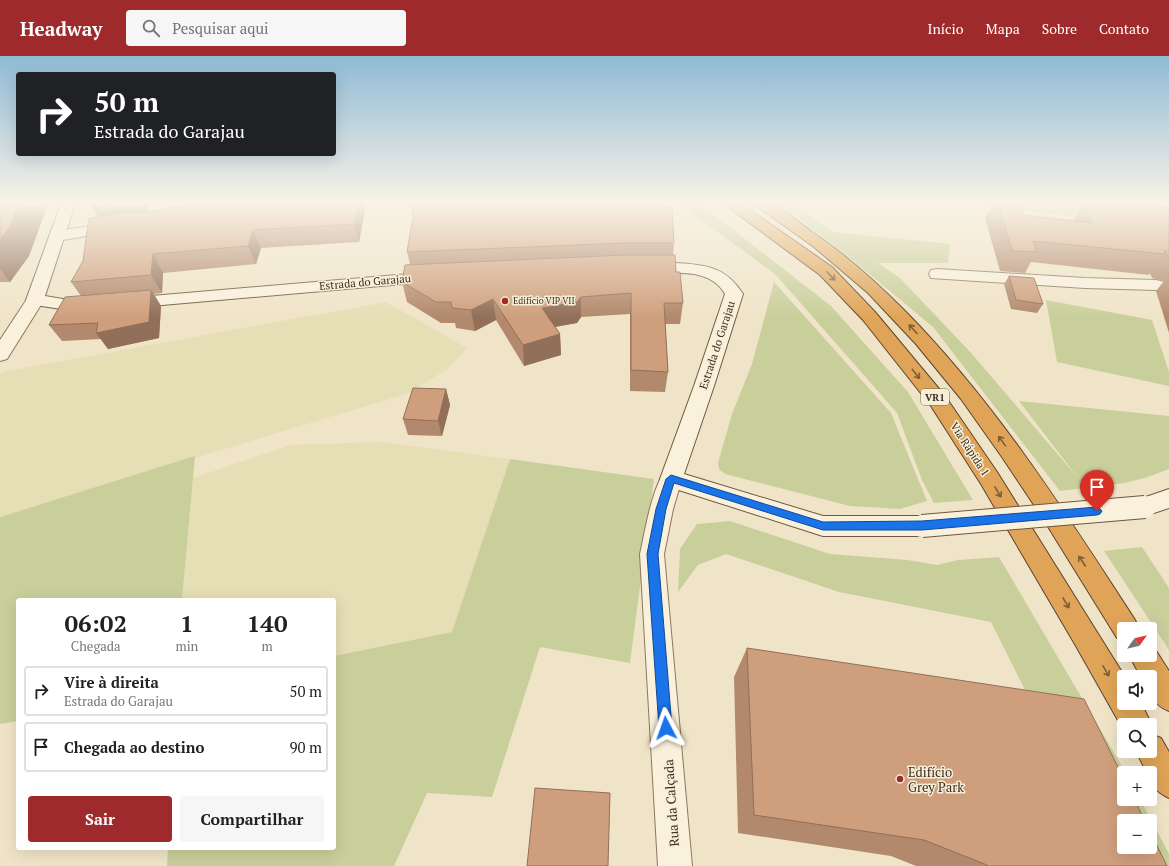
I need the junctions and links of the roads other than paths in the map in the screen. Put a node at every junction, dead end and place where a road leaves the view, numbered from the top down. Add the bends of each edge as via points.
1 (55, 242) edge
2 (786, 242) edge
3 (817, 242) edge
4 (631, 269) edge
5 (937, 274) dead end
6 (449, 276) edge
7 (1169, 288) edge
8 (35, 300) junction
9 (0, 355) edge
10 (671, 479) junction
11 (1169, 498) edge
12 (1121, 622) edge
13 (1147, 662) edge
14 (1169, 696) edge
15 (1132, 718) edge
16 (1156, 758) edge
17 (1169, 782) edge
18 (675, 866) edge

1 - 8 street
2 -> 15 highway, Via Rápida 1 / VR1 via 826,271 869,316 938,401 997,491
12 -> 3 highway, VR1 via 1027,476 967,392 892,307 845,263
4 - 10 street, Estrada do Garajau via 690,269 708,272 727,283 734,294
5 - 7 street via 1156,285
6 - 8 street, Estrada do Garajau via 81,307
8 - 9 street
10 - 11 street, bridge via 823,526 922,526 1145,507
10 - 18 street, Rua da Calçada via 661,509 652,554
13 - 14 highway
16 - 17 highway

